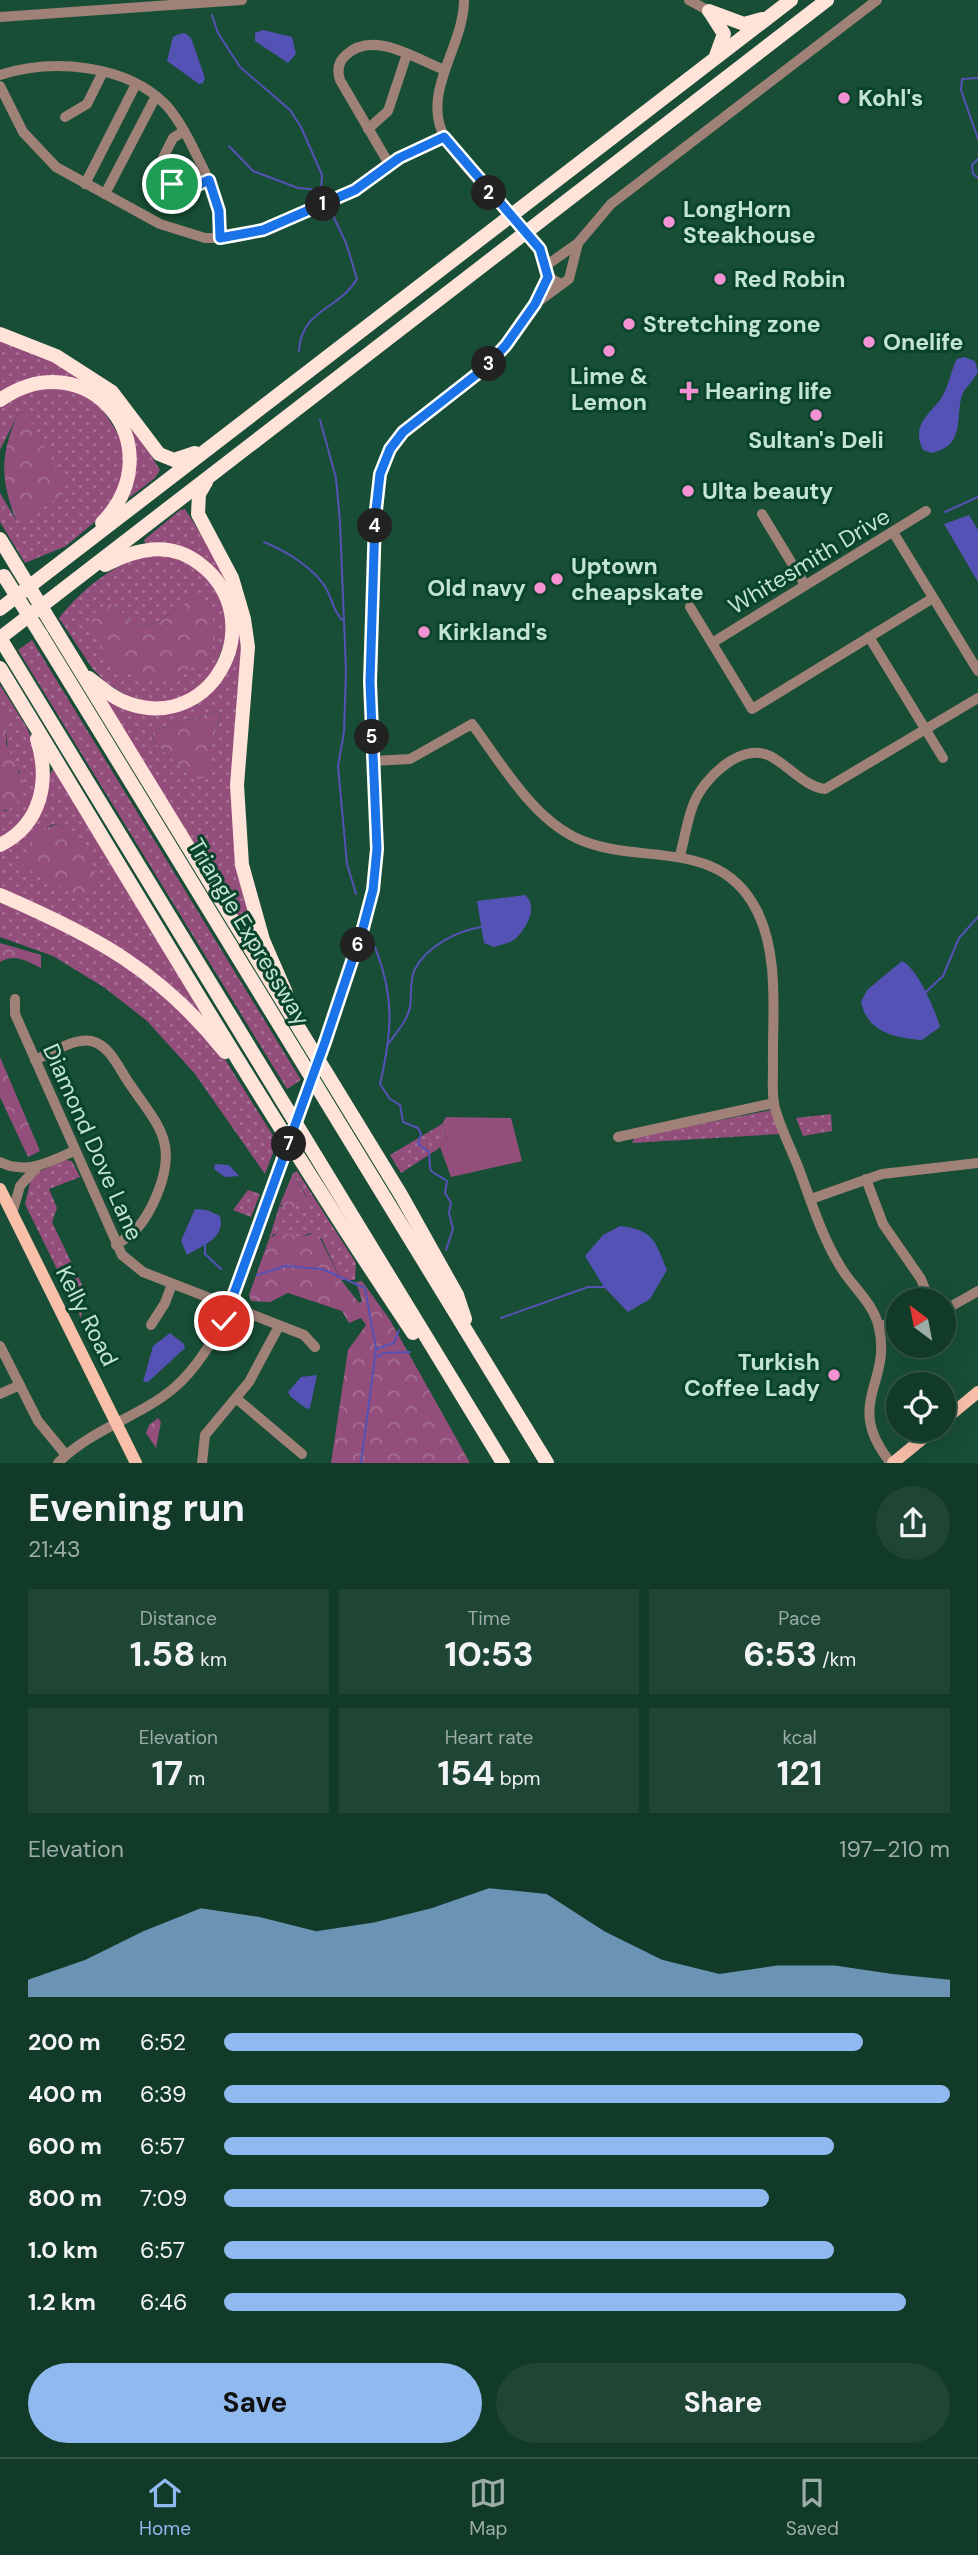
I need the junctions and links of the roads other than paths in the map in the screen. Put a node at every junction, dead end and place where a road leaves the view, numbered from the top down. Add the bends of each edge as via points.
1 (242, 0) edge
2 (464, 0) edge
3 (689, 0) edge
4 (792, 0) edge
5 (827, 0) edge
6 (877, 0) edge
7 (709, 11) junction
8 (776, 12) junction
9 (0, 17) edge
10 (407, 54) junction
11 (715, 58) junction
12 (445, 70) junction
13 (103, 72) junction
14 (0, 75) edge
15 (136, 84) junction
16 (0, 86) edge
17 (156, 96) junction
18 (65, 117) dead end
19 (368, 129) junction
20 (184, 131) junction
21 (444, 137) junction
22 (389, 164) junction
23 (209, 180) junction
24 (85, 184) junction
25 (105, 194) junction
26 (220, 238) junction
27 (578, 243) junction
28 (540, 249) junction
29 (557, 258) junction
30 (571, 264) junction
31 (547, 272) junction
32 (559, 283) junction
33 (535, 304) junction
34 (0, 334) edge
35 (0, 400) edge
36 (209, 447) junction
37 (209, 477) junction
38 (926, 511) dead end
39 (762, 514) dead end
40 (893, 532) junction
41 (0, 539) edge
42 (77, 549) junction
43 (2, 572) edge
44 (78, 578) junction
45 (805, 585) junction
46 (933, 598) junction
47 (690, 607) dead end
48 (0, 609) edge
49 (869, 637) junction
50 (0, 638) edge
51 (712, 643) junction
52 (0, 668) edge
53 (80, 670) junction
54 (978, 671) edge
55 (978, 698) edge
56 (30, 718) junction
57 (925, 730) junction
58 (943, 758) dead end
59 (373, 761) junction
60 (0, 845) edge
61 (680, 855) junction
62 (0, 895) edge
63 (15, 999) dead end
64 (303, 1033) junction
65 (35, 1060) junction
66 (257, 1091) junction
67 (774, 1103) junction
68 (618, 1137) dead end
69 (74, 1152) junction
70 (0, 1162) edge
71 (978, 1163) edge
72 (37, 1167) junction
73 (866, 1179) junction
74 (0, 1189) edge
75 (811, 1199) junction
76 (12, 1214) junction
77 (116, 1245) junction
78 (172, 1284) junction
79 (924, 1288) edge
80 (978, 1291) edge
81 (956, 1304) edge
82 (230, 1306) junction
83 (151, 1325) dead end
84 (886, 1325) edge
85 (279, 1326) junction
86 (879, 1326) junction
87 (474, 1345) junction
88 (0, 1346) edge
89 (316, 1347) dead end
90 (20, 1385) junction
91 (455, 1386) junction
92 (978, 1392) edge
93 (0, 1394) edge
94 (237, 1399) junction
95 (956, 1410) edge
96 (117, 1423) junction
97 (918, 1442) edge
98 (302, 1454) dead end
99 (62, 1459) edge
100 (135, 1463) edge
101 (202, 1463) edge
102 (503, 1463) edge
103 (547, 1463) edge
104 (892, 1463) edge

1 - 9 street
2 - 12 street via 458,39
3 - 7 street
4 - 8 highway
5 - 37 highway
6 - 27 street via 611,204
7 - 8 highway via 744,24
7 - 11 highway via 724,34
8 - 11 highway
10 - 12 street
10 - 19 street via 388,111
10 - 19 street via 392,47 363,47 341,60 340,80
11 - 36 highway
12 - 21 street via 437,99
13 - 14 street via 62,66
13 - 15 street
13 - 18 street via 87,104
15 - 17 street
15 - 24 street
16 - 24 street via 30,143 56,167
17 - 20 street
17 - 25 street
19 - 22 street
20 - 23 street
20 - 23 street via 173,138 163,158 171,181 186,190
21 - 22 street
21 - 28 street, bridge
22 - 26 street via 348,193 253,234
23 - 26 street via 219,211
24 - 25 street
25 - 26 street via 180,232
27 - 29 street
27 - 30 street
28 - 29 street
28 - 31 street
29 - 30 street
29 - 31 street
30 - 32 street via 569,279
31 - 32 street
31 - 33 street
32 - 33 street
33 - 59 street via 486,367 397,439 380,474 370,682
34 - 36 highway via 56,356 112,392 166,458 174,460
35 - 42 highway via 34,383 60,381 98,397 120,421 129,444 127,484 108,517
36 - 42 highway
37 - 44 highway
37 - 64 highway via 199,494 198,514 232,578 248,647 237,785 242,865 263,940
38 - 40 street, Whitesmith Drive
39 - 45 street
40 - 45 street, Whitesmith Drive
40 - 46 street
41 - 53 highway, bridge
42 - 48 highway
43 - 87 highway, Triangle Expressway, bridge
44 - 50 highway
44 - 53 highway via 138,551 175,551 216,578 231,606 233,625 221,671 200,694 176,704 132,705
45 - 51 street, Whitesmith Drive
46 - 49 street
46 - 54 street
47 - 51 street
49 - 51 street via 752,709
49 - 57 street
50 - 91 highway
52 - 56 highway
53 - 64 highway
55 - 57 street
56 - 60 highway via 43,761 44,783 30,821
56 - 66 highway
57 - 58 street
57 - 61 street via 825,789 762,753 750,752 736,759 707,781 694,803
59 - 61 street via 410,759 472,724 532,803 558,827 583,841 623,852
59 - 82 street, bridge via 377,849 373,890 325,1042
61 - 67 street via 707,865 739,886 762,923 772,978
62 - 66 highway via 75,927 131,962 196,1018
63 - 65 street, Diamond Dove Lane via 15,1014
64 - 87 highway via 435,1254 457,1296
65 - 69 street, Diamond Dove Lane
65 - 77 street via 76,1042 99,1045 114,1059 160,1129 167,1150 163,1181 139,1229
66 - 91 highway via 359,1254 440,1373
67 - 68 street
67 - 75 street
69 - 72 street
69 - 77 street, Diamond Dove Lane
70 - 72 street via 18,1168
71 - 73 street
72 - 76 street via 20,1186
73 - 75 street
73 - 79 street via 883,1224
74 - 76 main road, Kelly Road
75 - 86 street via 835,1257 870,1305
76 - 96 main road, Kelly Road
77 - 78 street, Diamond Dove Lane via 135,1268
78 - 82 street, Diamond Dove Lane
78 - 83 street
80 - 81 street
82 - 85 street, Diamond Dove Lane
82 - 96 street via 213,1342 191,1372 164,1396
84 - 86 street
85 - 89 street, Diamond Dove Lane via 304,1335
85 - 94 street
86 - 104 street via 881,1350 868,1415 874,1439
87 - 103 highway, Triangle Expressway
88 - 90 street
90 - 93 street
90 - 99 street
91 - 102 highway
92 - 95 main road
94 - 98 street
94 - 101 street via 205,1435
96 - 99 street
96 - 100 main road, Kelly Road
97 - 104 main road

